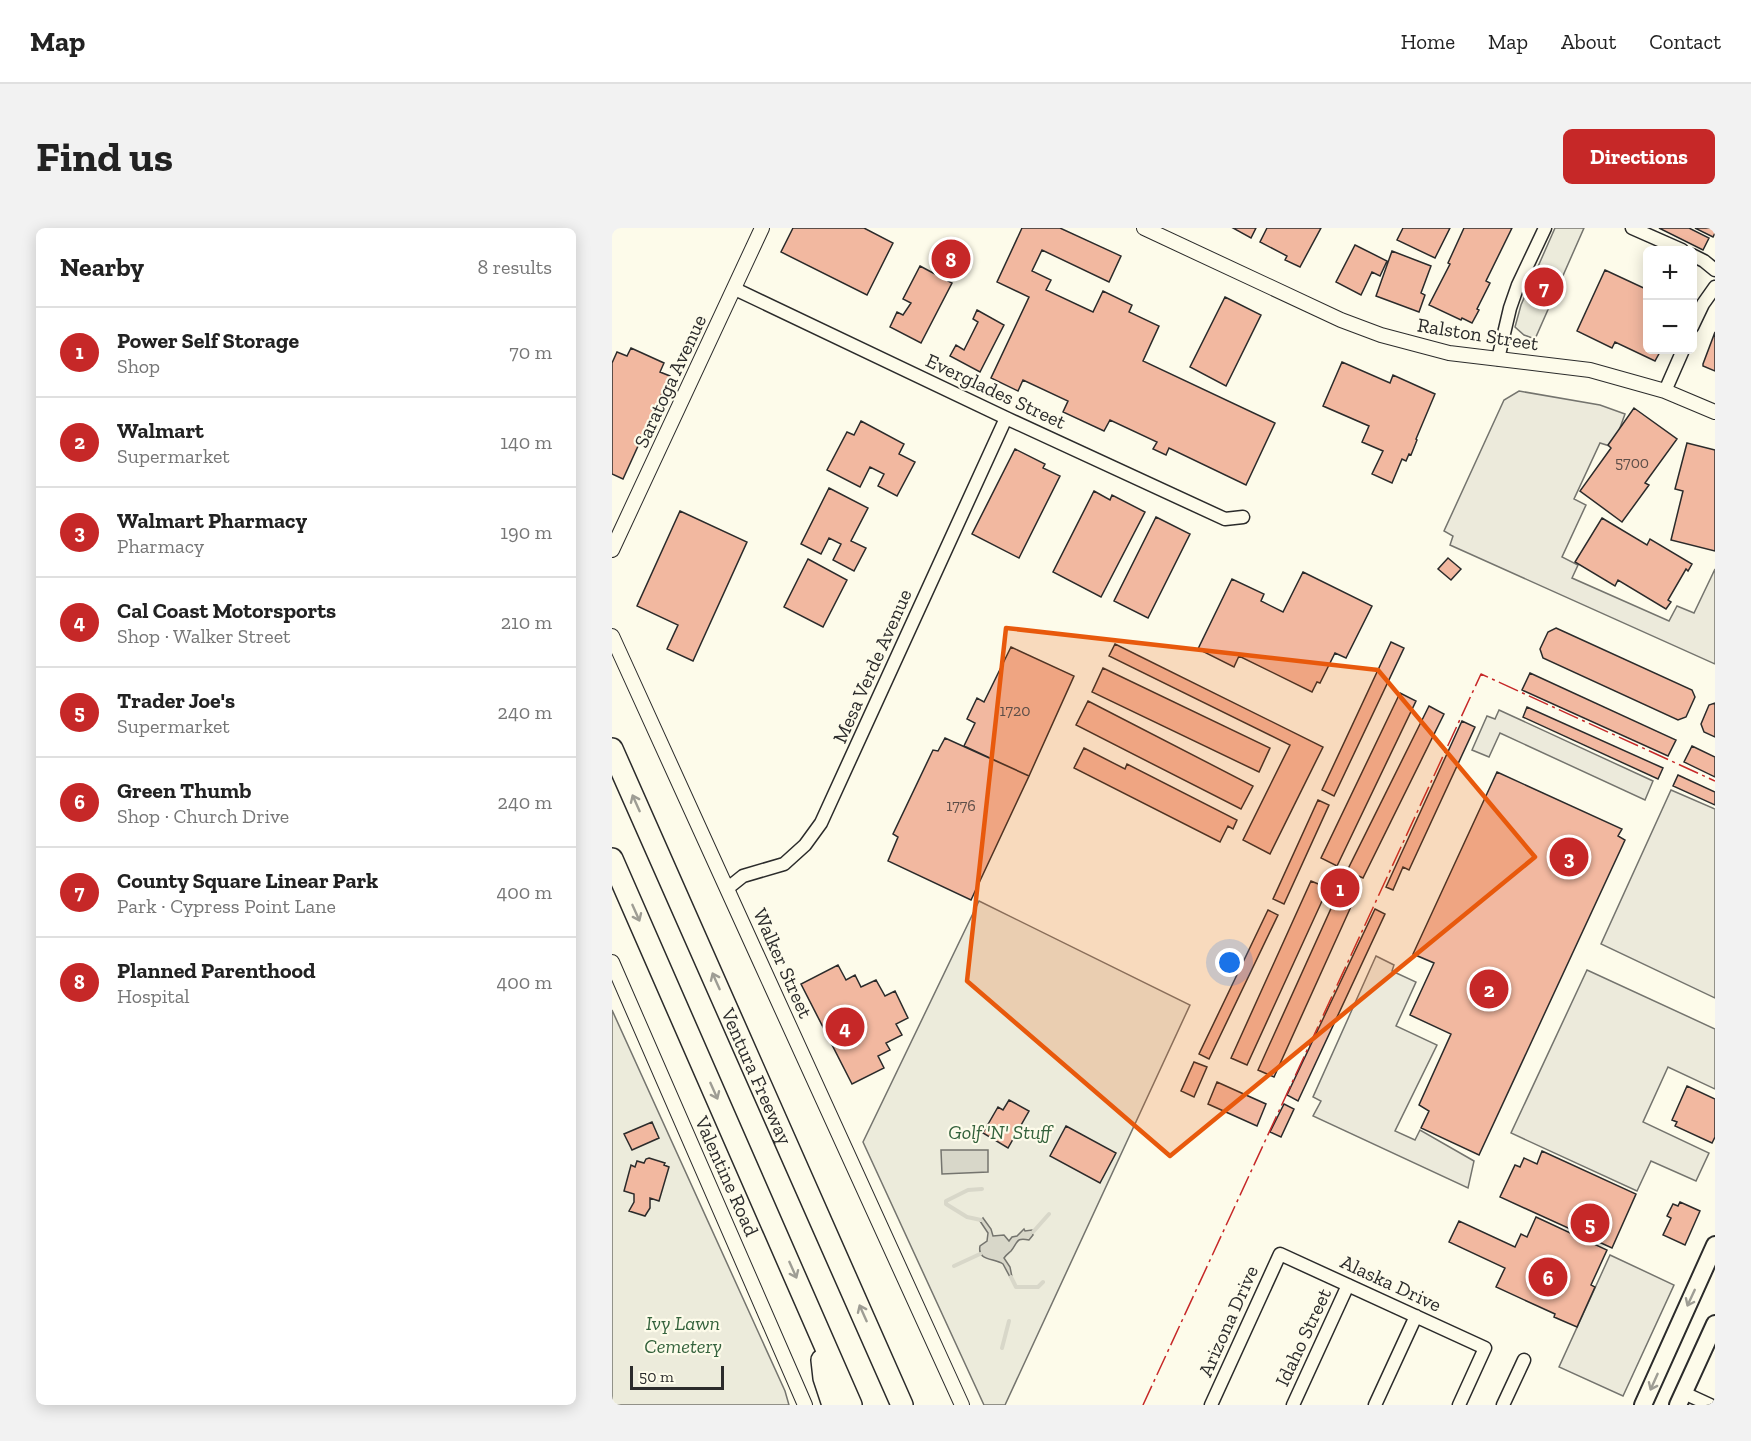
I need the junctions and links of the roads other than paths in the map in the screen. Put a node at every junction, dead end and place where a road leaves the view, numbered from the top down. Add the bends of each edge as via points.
1 (762, 228) edge
2 (1144, 228) edge
3 (1545, 228) edge
4 (1632, 228) edge
5 (1654, 233) edge
6 (1675, 246) edge
7 (1697, 258) edge
8 (1715, 270) edge
9 (1715, 287) edge
10 (735, 289) junction
11 (1697, 317) edge
12 (1681, 354) edge
13 (1498, 359) junction
14 (1665, 392) junction
15 (1715, 412) edge
16 (1006, 418) junction
17 (1243, 517) dead end
18 (612, 550) edge
19 (612, 636) edge
20 (612, 749) edge
21 (612, 859) edge
22 (728, 888) junction
23 (612, 962) edge
24 (1715, 1245) edge
25 (1280, 1254) joint
26 (1348, 1285) junction
27 (1416, 1316) junction
28 (1715, 1324) edge
29 (819, 1330) junction
30 (1524, 1360) dead end
31 (1681, 1399) edge
32 (805, 1405) edge
33 (833, 1405) edge
34 (851, 1405) edge
35 (904, 1405) edge
36 (962, 1405) edge
37 (1211, 1405) edge
38 (1293, 1405) edge
39 (1375, 1405) edge
40 (1459, 1405) edge
41 (1503, 1405) edge
42 (1643, 1405) edge
43 (1710, 1405) edge

1 - 10 street, Saratoga Avenue
2 - 13 street, Ralston Street via 1353,325 1433,349
3 - 13 street via 1518,285
4 - 5 street
5 - 6 street
7 - 8 street
9 - 11 street
10 - 16 street, Everglades Street
10 - 18 street, Saratoga Avenue
12 - 14 street
13 - 14 street, Ralston Street via 1590,370
14 - 15 street, Ralston Street
16 - 17 street, Everglades Street via 1225,519
16 - 22 street, Mesa Verde Avenue via 821,823 784,864 743,876
19 - 22 street, Walker Street
35 -> 20 highway, Ventura Freeway
21 -> 29 highway
22 - 36 street, Walker Street
23 - 32 street, Valentine Road
24 -> 42 main road
25 - 26 street, Alaska Drive
25 - 37 street, Arizona Drive
26 - 27 street, Alaska Drive
26 - 38 street, Idaho Street
27 - 39 street
27 - 40 street, Alaska Drive via 1485,1348
28 - 31 main road
29 - 33 highway via 824,1378
29 - 34 highway
30 - 41 street
31 - 43 street

